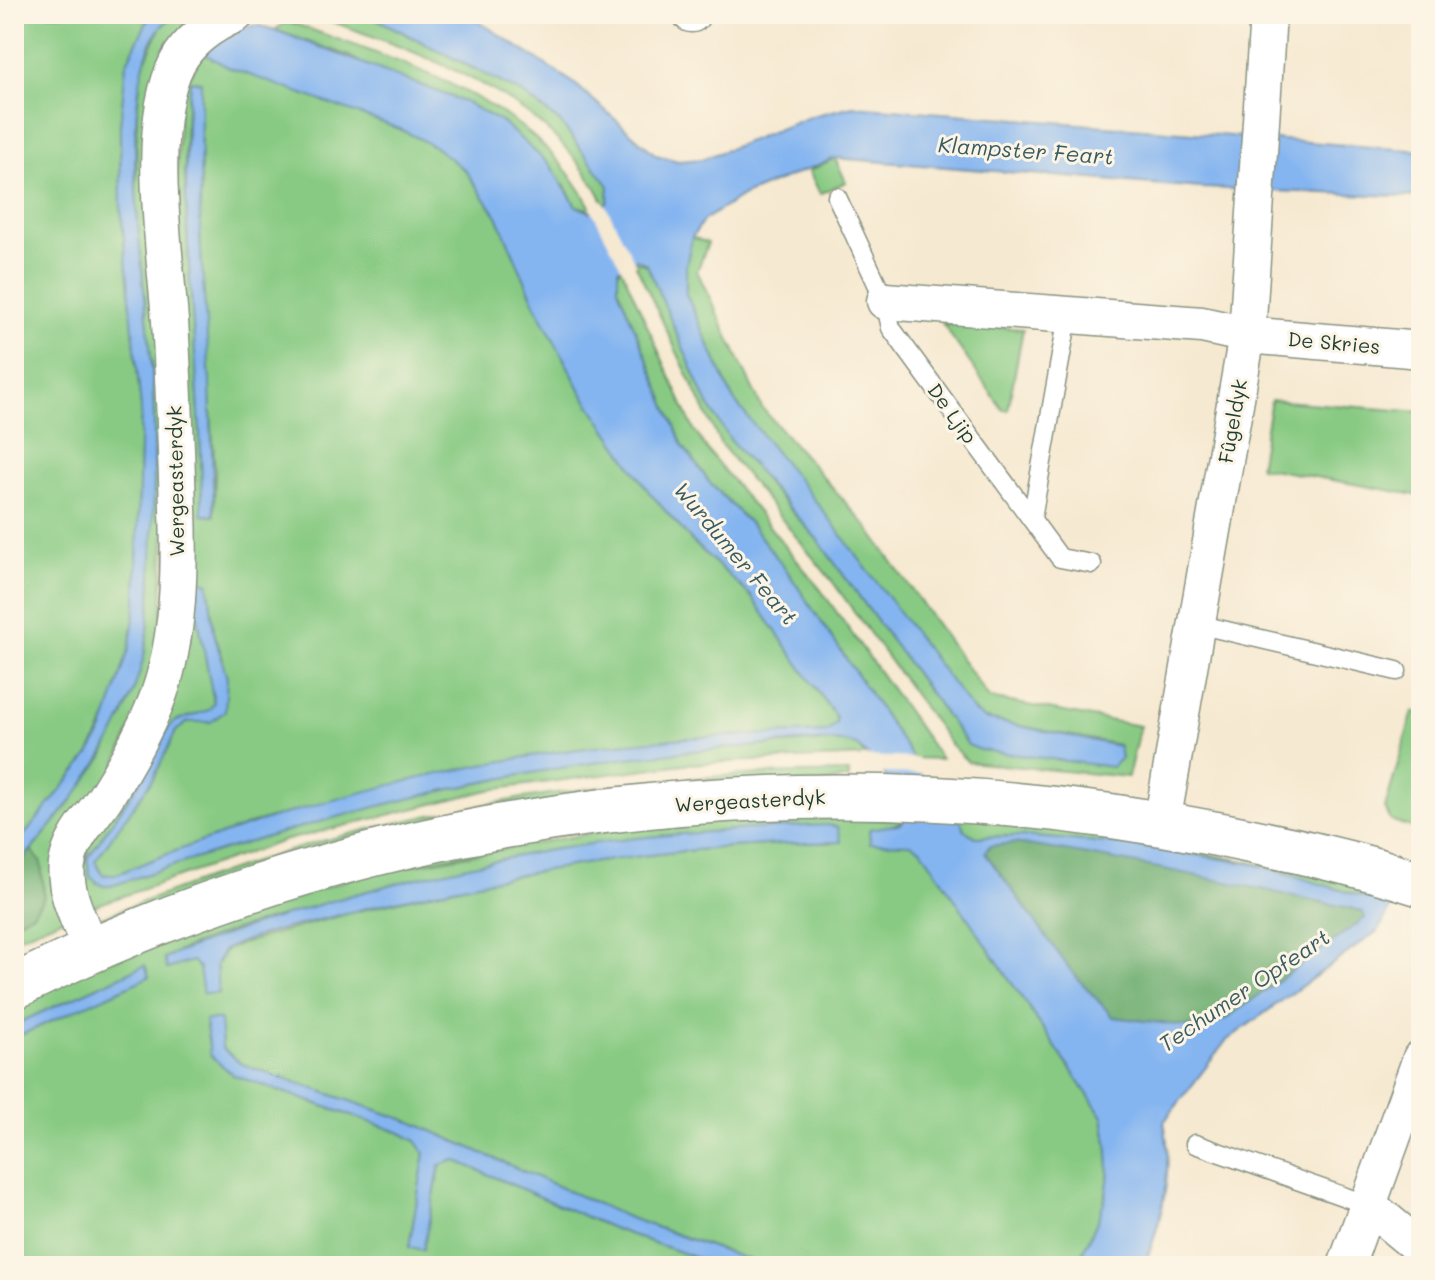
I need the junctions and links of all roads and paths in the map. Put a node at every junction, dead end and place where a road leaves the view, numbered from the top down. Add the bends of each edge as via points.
1 (1268, 14) edge
2 (221, 22) edge
3 (837, 197) dead end
4 (885, 301) junction
5 (1068, 316) junction
6 (1247, 335) junction
7 (1421, 350) edge
8 (1032, 518) junction
9 (1092, 564) dead end
10 (1197, 624) junction
11 (1397, 671) dead end
12 (1162, 823) junction
13 (1421, 884) edge
14 (91, 950) junction
15 (14, 987) edge
16 (1418, 1079) edge
17 (1195, 1144) dead end
18 (1368, 1205) junction
19 (1421, 1249) edge
20 (1346, 1266) edge

1 - 6 street, Fûgeldyk
2 - 14 street, Wergeasterdyk via 177,62 161,122 178,513 174,614 167,662 147,723 82,829 67,866 68,888
3 - 4 lane, De Ljip
4 - 5 street
4 - 8 lane, De Ljip via 891,328
5 - 6 street via 1202,325
5 - 8 lane
6 - 7 street, De Skries
6 - 10 street, Fûgeldyk
8 - 9 lane, De Ljip via 1060,558
10 - 11 lane
10 - 12 street, Fûgeldyk
12 - 13 street, Wergeasterdyk
12 - 14 street, Wergeasterdyk via 965,798 681,802 595,811 470,832 292,876
14 - 15 street, Wergeasterdyk
16 - 18 street
17 - 18 lane
18 - 19 street
18 - 20 street

